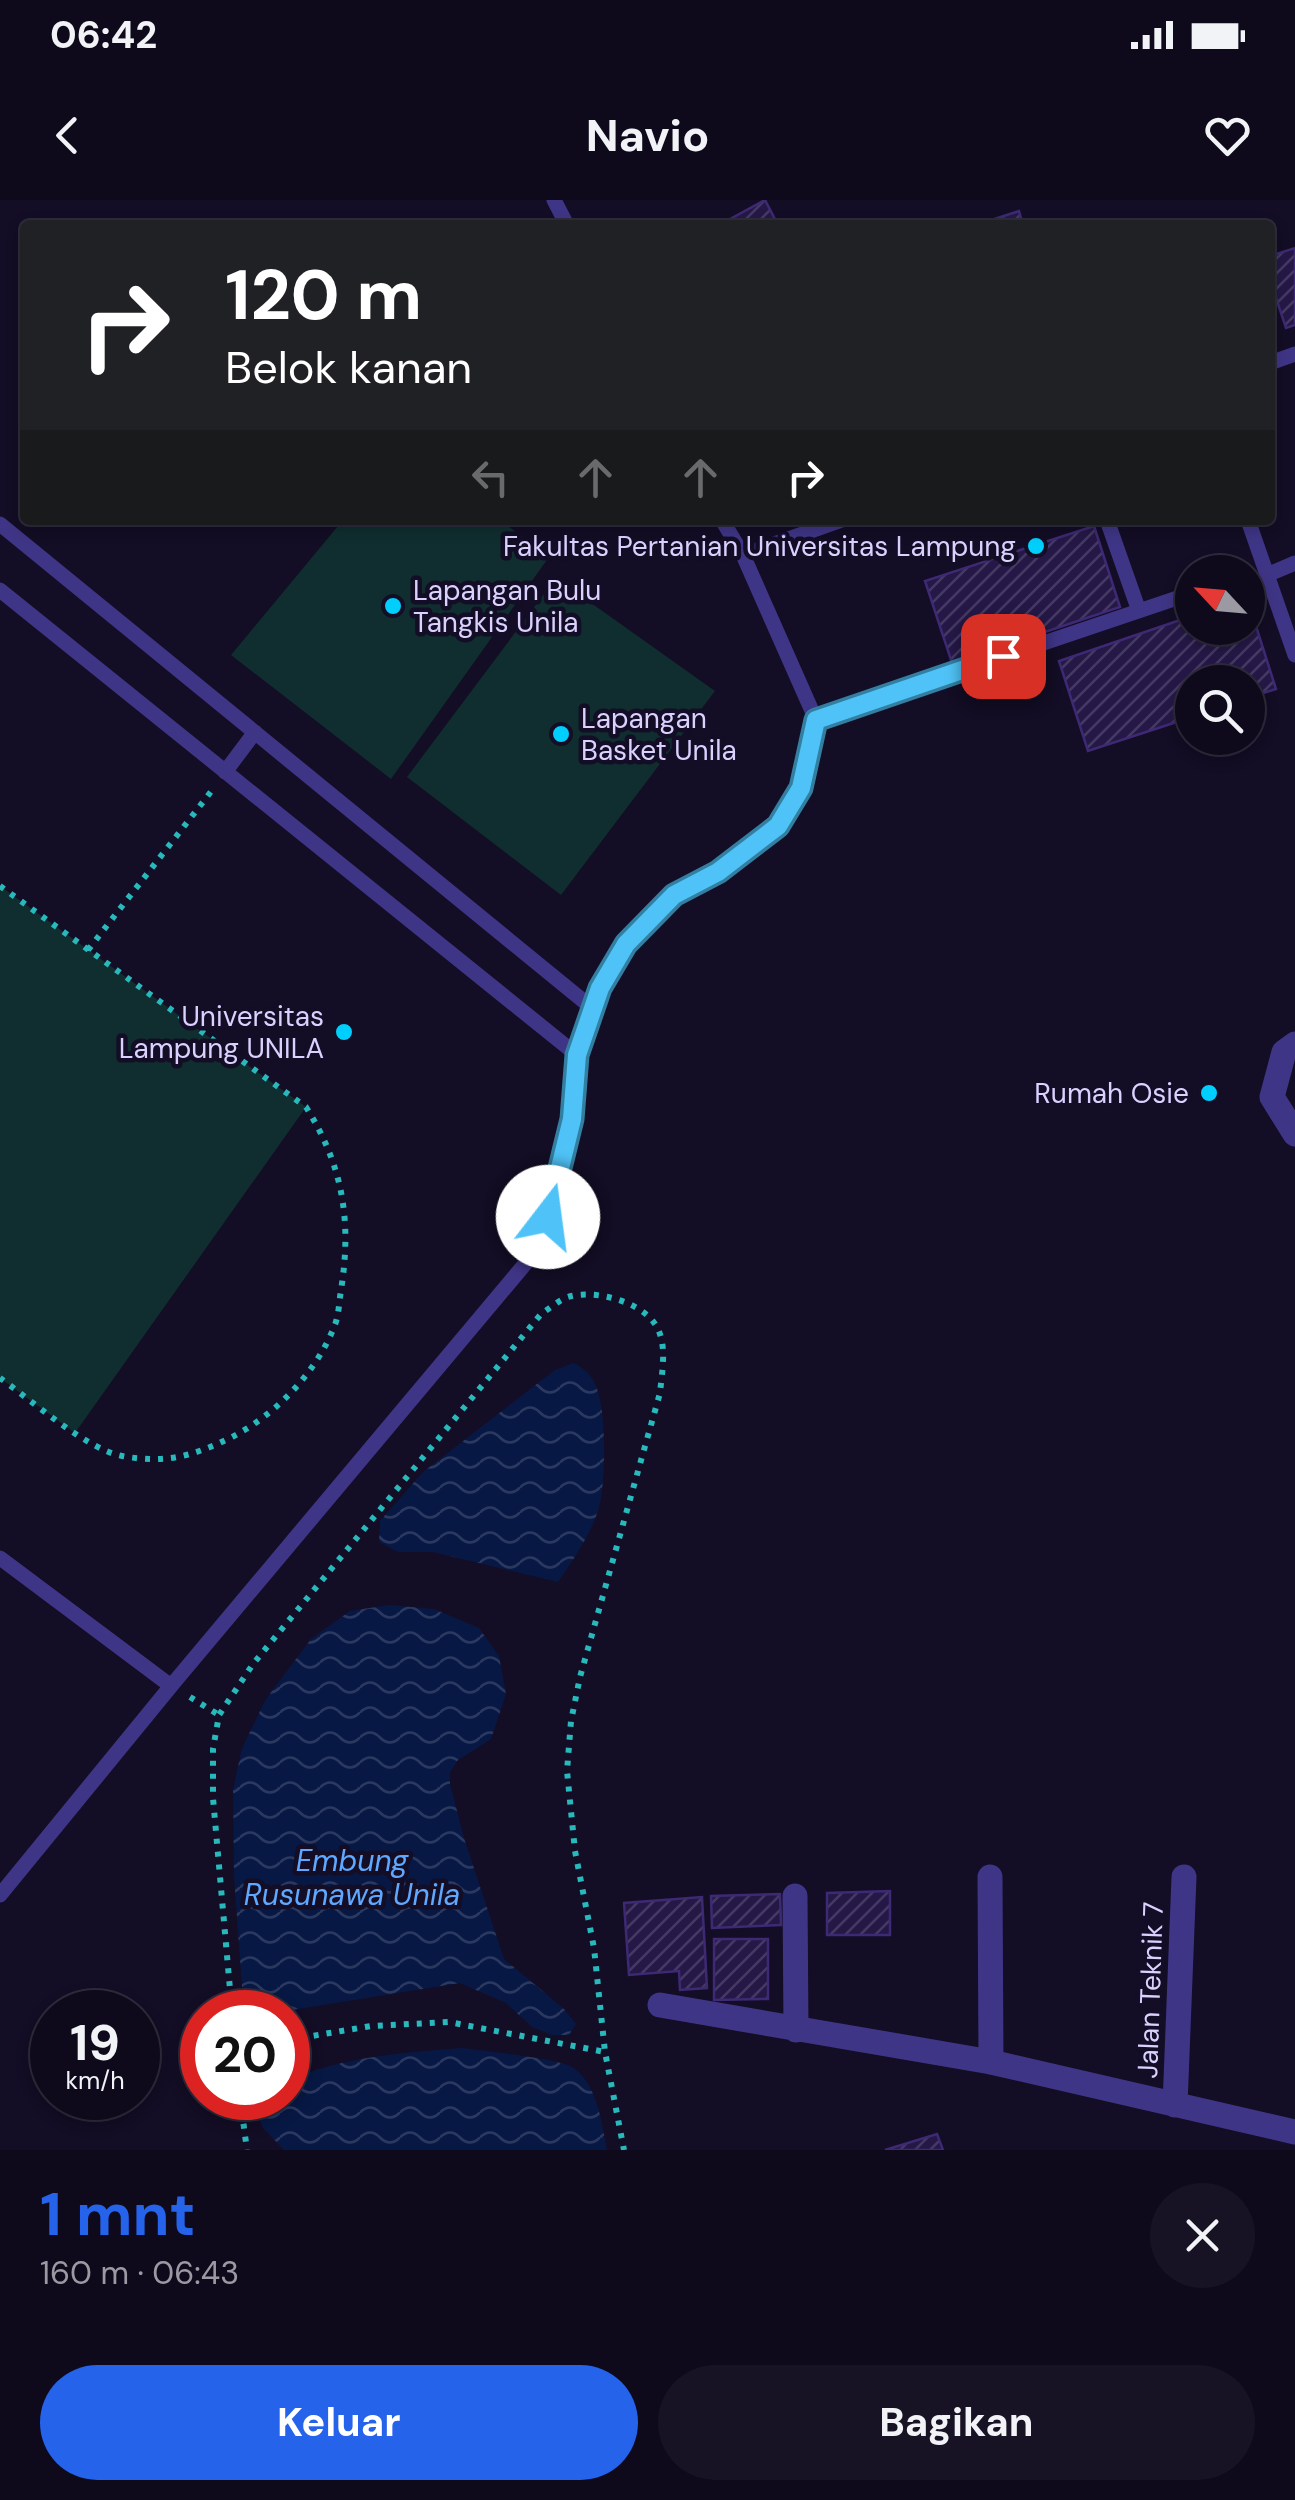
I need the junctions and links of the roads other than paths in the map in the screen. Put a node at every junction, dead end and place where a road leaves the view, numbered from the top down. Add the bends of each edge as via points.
1 (0, 524) edge
2 (725, 525) edge
3 (828, 525) edge
4 (1109, 525) edge
5 (1250, 525) edge
6 (743, 555) junction
7 (1295, 563) edge
8 (1267, 575) junction
9 (0, 590) edge
10 (1175, 599) edge
11 (1139, 611) junction
12 (1295, 655) edge
13 (816, 720) junction
14 (255, 732) junction
15 (225, 772) junction
16 (592, 1008) junction
17 (1295, 1044) edge
18 (577, 1055) junction
19 (1295, 1134) edge
20 (0, 1558) edge
21 (170, 1686) junction
22 (990, 1877) dead end
23 (1184, 1877) dead end
24 (0, 1895) edge
25 (795, 1896) dead end
26 (660, 2005) dead end
27 (796, 2030) junction
28 (991, 2062) junction
29 (1175, 2105) junction
30 (1295, 2132) edge

1 - 14 lane
2 - 6 lane
3 - 6 lane
4 - 11 lane
5 - 8 lane
6 - 13 lane
7 - 8 lane
8 - 12 lane
9 - 15 lane
10 - 11 lane
11 - 13 lane
13 - 16 lane via 801,788 778,826 718,872 674,895 626,944
14 - 15 lane
14 - 16 lane
15 - 18 lane
16 - 18 lane
17 - 19 street via 1284,1052 1272,1097
18 - 21 lane via 569,1136 548,1217 525,1264
20 - 21 lane
21 - 24 lane
22 - 28 street
23 - 29 street, Jalan Teknik 7
25 - 27 street
26 - 27 street
27 - 28 street
28 - 29 street
29 - 30 street

